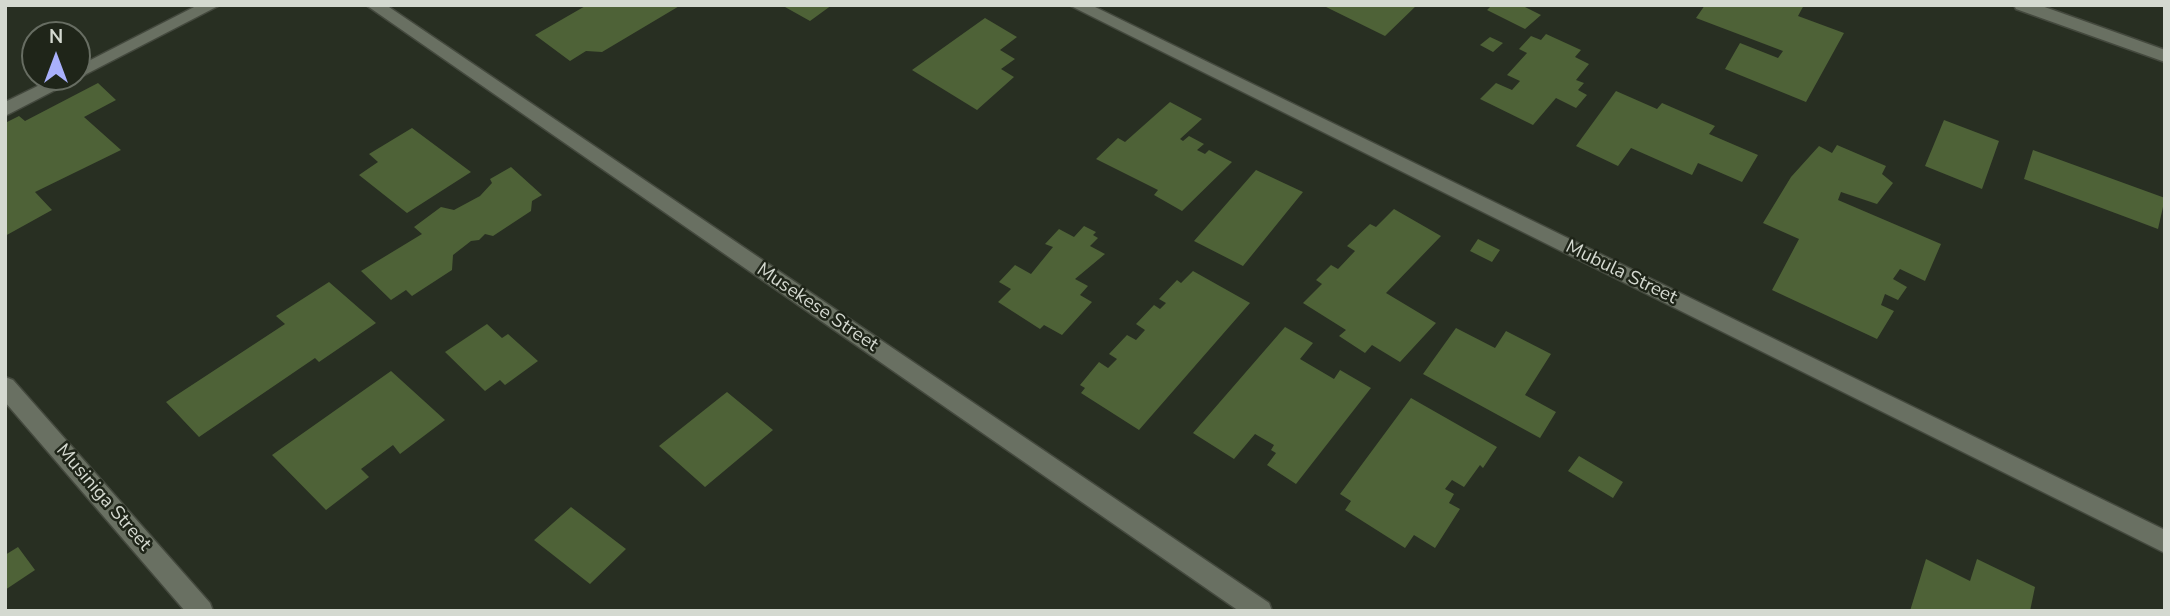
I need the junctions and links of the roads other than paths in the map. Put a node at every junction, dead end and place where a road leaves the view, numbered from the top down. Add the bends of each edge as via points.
1 (212, 5) edge
2 (374, 5) edge
3 (1077, 5) edge
4 (2022, 5) edge
5 (2165, 56) edge
6 (91, 67) edge
7 (43, 91) edge
8 (5, 110) edge
9 (5, 386) edge
10 (2165, 542) edge
11 (201, 611) edge
12 (1260, 611) edge

1 - 6 street
2 - 12 street, Musekese Street
3 - 10 street, Mubula Street
4 - 5 street
7 - 8 street
9 - 11 street, Musiniga Street

